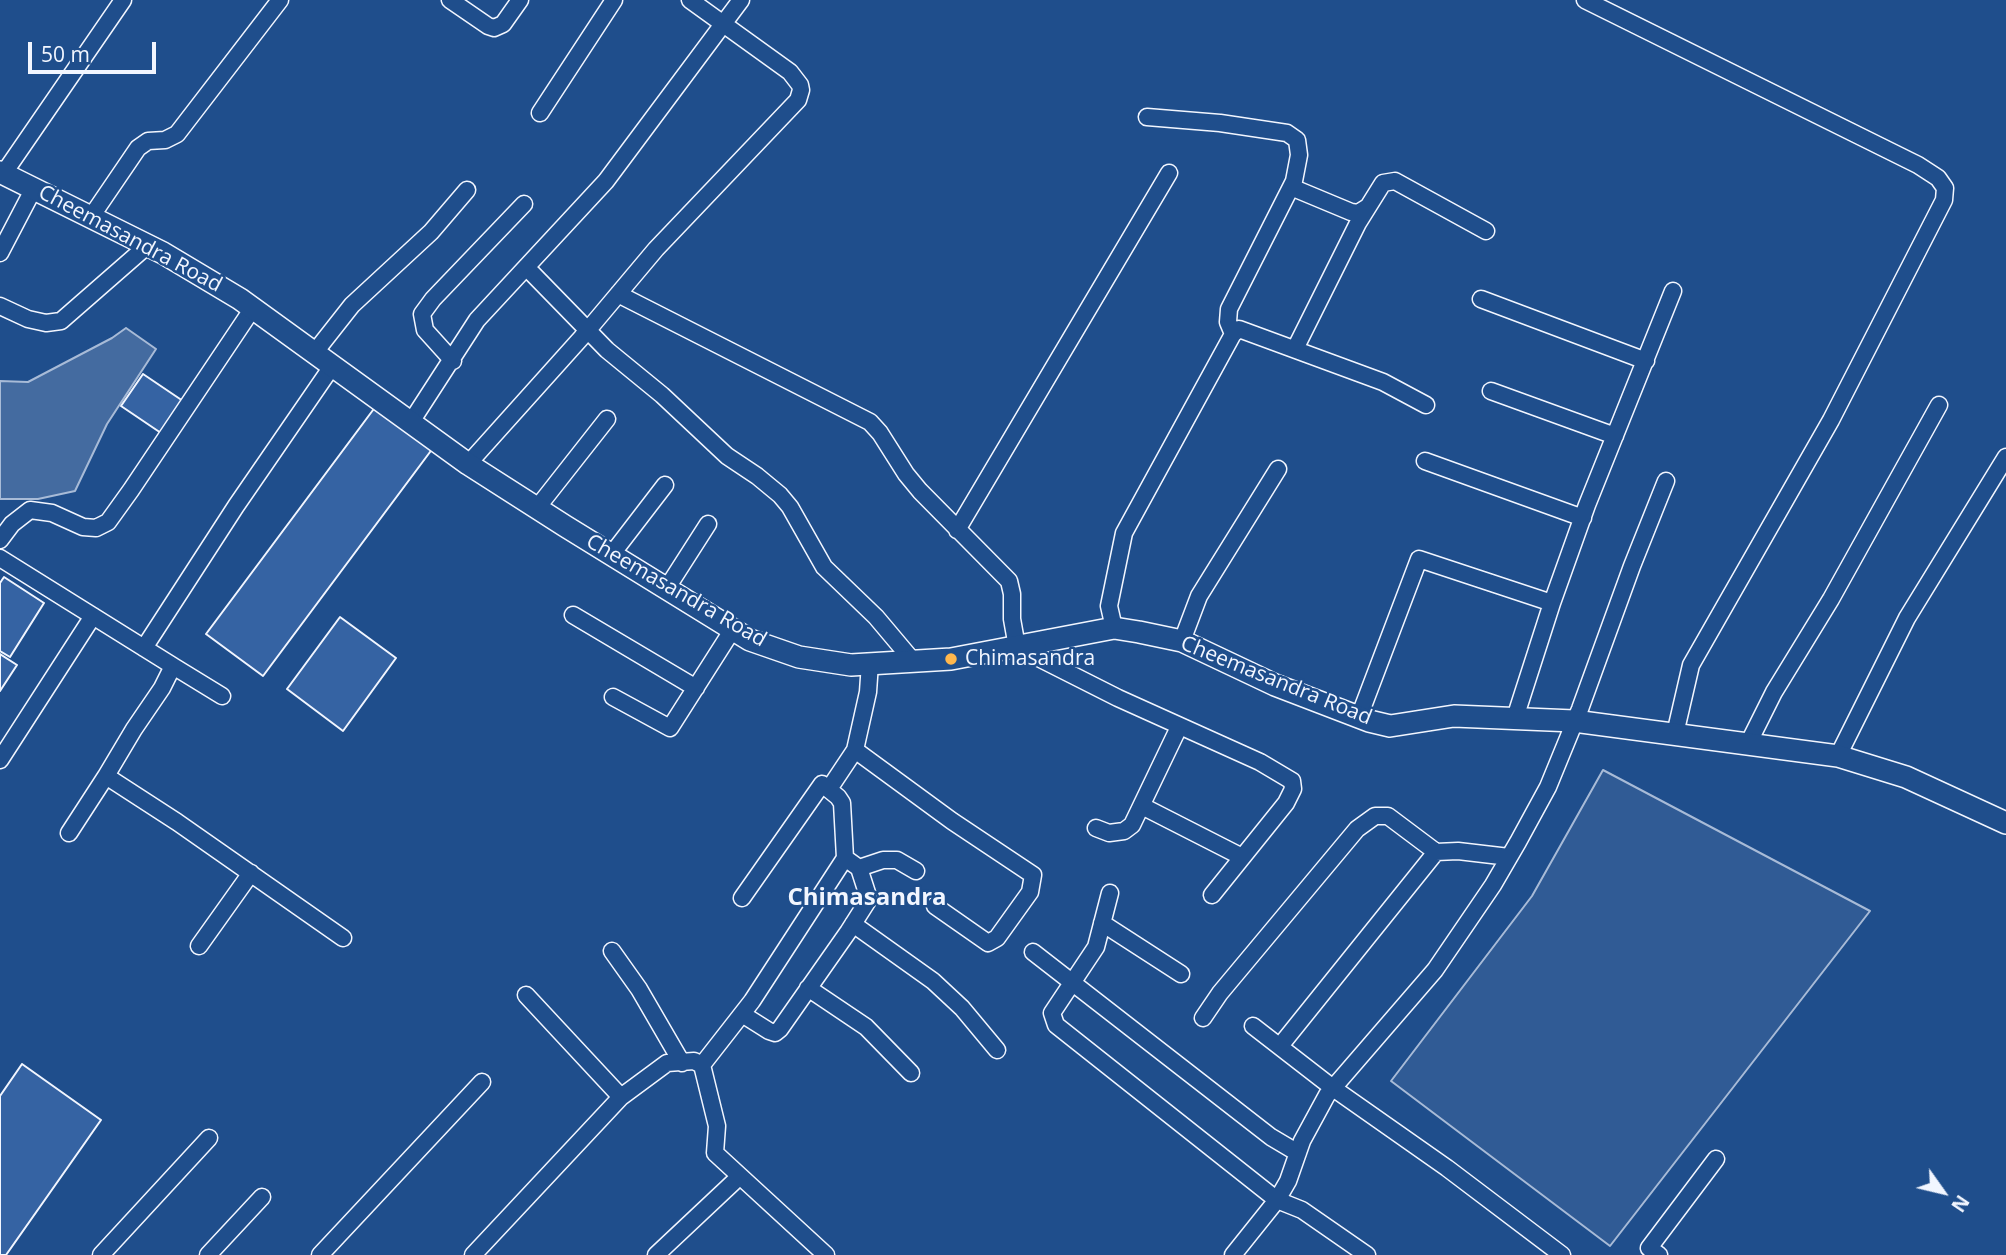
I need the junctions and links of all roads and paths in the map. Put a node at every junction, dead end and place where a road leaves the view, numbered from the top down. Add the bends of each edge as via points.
1 (123, 0) edge
2 (280, 0) edge
3 (450, 0) edge
4 (520, 0) edge
5 (614, 0) edge
6 (690, 0) edge
7 (741, 0) edge
8 (1585, 0) edge
9 (723, 24) junction
10 (540, 113) dead end
11 (1147, 117) dead end
12 (2, 173) edge
13 (1169, 173) dead end
14 (1291, 187) junction
15 (34, 188) junction
16 (467, 190) dead end
17 (524, 204) dead end
18 (1366, 208) junction
19 (91, 217) junction
20 (1486, 231) dead end
21 (2, 243) edge
22 (148, 245) junction
23 (526, 267) junction
24 (1673, 291) dead end
25 (618, 294) junction
26 (1481, 299) dead end
27 (0, 306) edge
28 (253, 308) junction
29 (586, 331) junction
30 (1233, 334) junction
31 (1295, 349) junction
32 (315, 352) junction
33 (453, 361) junction
34 (1646, 361) junction
35 (333, 365) junction
36 (1491, 391) dead end
37 (1426, 405) dead end
38 (1939, 405) dead end
39 (607, 419) dead end
40 (411, 422) junction
41 (1615, 436) junction
42 (2006, 457) edge
43 (1425, 461) dead end
44 (468, 464) junction
45 (1278, 469) dead end
46 (1667, 481) dead end
47 (664, 485) dead end
48 (537, 508) junction
49 (1583, 518) junction
50 (708, 524) dead end
51 (957, 530) junction
52 (0, 540) edge
53 (612, 555) junction
54 (0, 558) edge
55 (667, 589) junction
56 (1552, 603) junction
57 (573, 615) dead end
58 (93, 616) junction
59 (1114, 628) junction
60 (733, 629) junction
61 (1182, 641) junction
62 (1017, 647) junction
63 (145, 648) junction
64 (913, 661) junction
65 (870, 663) junction
66 (173, 666) junction
67 (696, 688) junction
68 (222, 696) dead end
69 (613, 697) dead end
70 (1359, 717) junction
71 (1515, 719) junction
72 (1574, 721) junction
73 (1179, 727) junction
74 (1675, 734) junction
75 (1748, 744) junction
76 (855, 750) junction
77 (1838, 756) junction
78 (0, 760) edge
79 (106, 776) junction
80 (829, 789) junction
81 (1142, 806) junction
82 (2006, 823) edge
83 (1096, 828) dead end
84 (69, 833) dead end
85 (1436, 852) junction
86 (1242, 857) junction
87 (1509, 857) junction
88 (852, 863) junction
89 (916, 871) dead end
90 (251, 873) junction
91 (1110, 893) dead end
92 (1212, 895) dead end
93 (742, 898) dead end
94 (935, 906) dead end
95 (1102, 923) junction
96 (853, 924) junction
97 (343, 938) dead end
98 (199, 946) dead end
99 (612, 951) dead end
100 (1033, 952) dead end
101 (1181, 974) dead end
102 (1073, 981) junction
103 (808, 988) junction
104 (526, 995) dead end
105 (742, 1014) junction
106 (1203, 1018) dead end
107 (1253, 1026) dead end
108 (1280, 1046) junction
109 (997, 1050) dead end
110 (682, 1063) junction
111 (702, 1065) junction
112 (911, 1073) dead end
113 (482, 1082) dead end
114 (1333, 1088) junction
115 (621, 1097) junction
116 (209, 1138) dead end
117 (1298, 1153) junction
118 (1716, 1159) dead end
119 (739, 1177) junction
120 (262, 1197) dead end
121 (1278, 1200) junction
122 (101, 1255) edge
123 (208, 1255) edge
124 (320, 1255) edge
125 (473, 1255) edge
126 (656, 1255) edge
127 (826, 1255) edge
128 (1233, 1255) edge
129 (1367, 1255) edge
130 (1562, 1255) edge
131 (1659, 1255) edge

1 - 12 street
2 - 19 street via 177,134 138,148
3 - 4 street via 494,28 503,24
5 - 10 street
6 - 9 street
7 - 9 street
8 - 74 street via 1918,164 1945,188 1944,200 1832,420 1691,665
9 - 23 street via 606,181
9 - 25 street via 790,72 797,79 800,96
11 - 14 street via 1292,135 1299,155
12 - 15 street, Cheemasandra Road
13 - 51 street
14 - 18 street via 1351,212
14 - 30 street via 1229,309 1227,322
15 - 19 street, Cheemasandra Road
15 - 21 street
16 - 32 street via 431,232 352,305
17 - 33 street via 422,314 425,330
18 - 20 street via 1383,183 1395,181
18 - 31 street
19 - 22 street, Cheemasandra Road
22 - 27 street via 61,321 28,319
22 - 28 street, Cheemasandra Road
23 - 29 street
23 - 33 street via 477,320
24 - 34 street
25 - 29 street
25 - 51 street via 870,422 906,474
26 - 34 street
28 - 32 street, Cheemasandra Road
28 - 52 street via 108,522 83,527 52,513 30,510
29 - 44 street
29 - 64 street via 727,456 780,495 824,567
30 - 31 street via 1239,329 1250,331
30 - 59 street via 1124,533 1109,606
31 - 37 street via 1383,382
32 - 35 street, Cheemasandra Road
33 - 40 street
34 - 41 street
35 - 40 street, Cheemasandra Road
35 - 63 street
36 - 41 street
38 - 75 street
39 - 48 street
40 - 44 street, Cheemasandra Road
41 - 49 street
42 - 77 street via 1908,618
43 - 49 street
44 - 48 street, Cheemasandra Road
45 - 61 street via 1199,596
46 - 72 street
47 - 53 street
48 - 53 street, Cheemasandra Road
49 - 56 street
50 - 55 street
51 - 62 street via 1009,582
53 - 55 street, Cheemasandra Road
54 - 58 street
55 - 60 street, Cheemasandra Road
56 - 70 street via 1419,559
56 - 71 street
57 - 67 street
58 - 63 street
58 - 78 street
59 - 61 street, Cheemasandra Road
59 - 62 street, Cheemasandra Road
60 - 65 street, Cheemasandra Road via 799,657 852,665
60 - 67 street
61 - 70 street, Cheemasandra Road via 1275,685
62 - 64 street, Cheemasandra Road
62 - 73 street
63 - 66 street
64 - 65 street, Cheemasandra Road
65 - 76 street
66 - 68 street
66 - 79 street
67 - 69 street via 670,728
70 - 71 street, Cheemasandra Road via 1390,726 1454,716
71 - 72 street, Cheemasandra Road
72 - 74 street, Cheemasandra Road
72 - 87 street via 1548,787
73 - 81 street
73 - 86 street via 1292,781 1286,803
74 - 75 street, Cheemasandra Road
75 - 77 street, Cheemasandra Road
76 - 80 street
76 - 94 street via 1032,875 1030,892 997,938 988,943
77 - 82 street, Cheemasandra Road via 1906,776
79 - 84 street
79 - 90 street
80 - 88 street via 842,803
80 - 93 street via 822,784
81 - 83 street via 1125,831 1110,833
81 - 86 street
85 - 87 street
85 - 106 street via 1388,816 1375,816 1357,829
85 - 108 street
86 - 92 street
87 - 114 street via 1435,970
88 - 89 street via 897,860
88 - 96 street via 869,899
88 - 105 street
90 - 97 street
90 - 98 street
91 - 95 street
95 - 101 street
95 - 102 street via 1096,947
96 - 103 street
96 - 109 street via 933,981
99 - 110 street
100 - 102 street
102 - 117 street via 1271,1137
102 - 121 street via 1052,1013 1056,1026
103 - 105 street via 775,1032
103 - 112 street via 866,1027
104 - 115 street
105 - 111 street
107 - 108 street
108 - 114 street
110 - 111 street
110 - 115 street via 667,1063
111 - 119 street via 718,1126 715,1153
113 - 124 street
114 - 117 street
114 - 130 street
115 - 125 street
116 - 122 street
117 - 121 street
118 - 131 street via 1649,1248
119 - 126 street
119 - 127 street
120 - 123 street
121 - 128 street
121 - 129 street via 1301,1210

